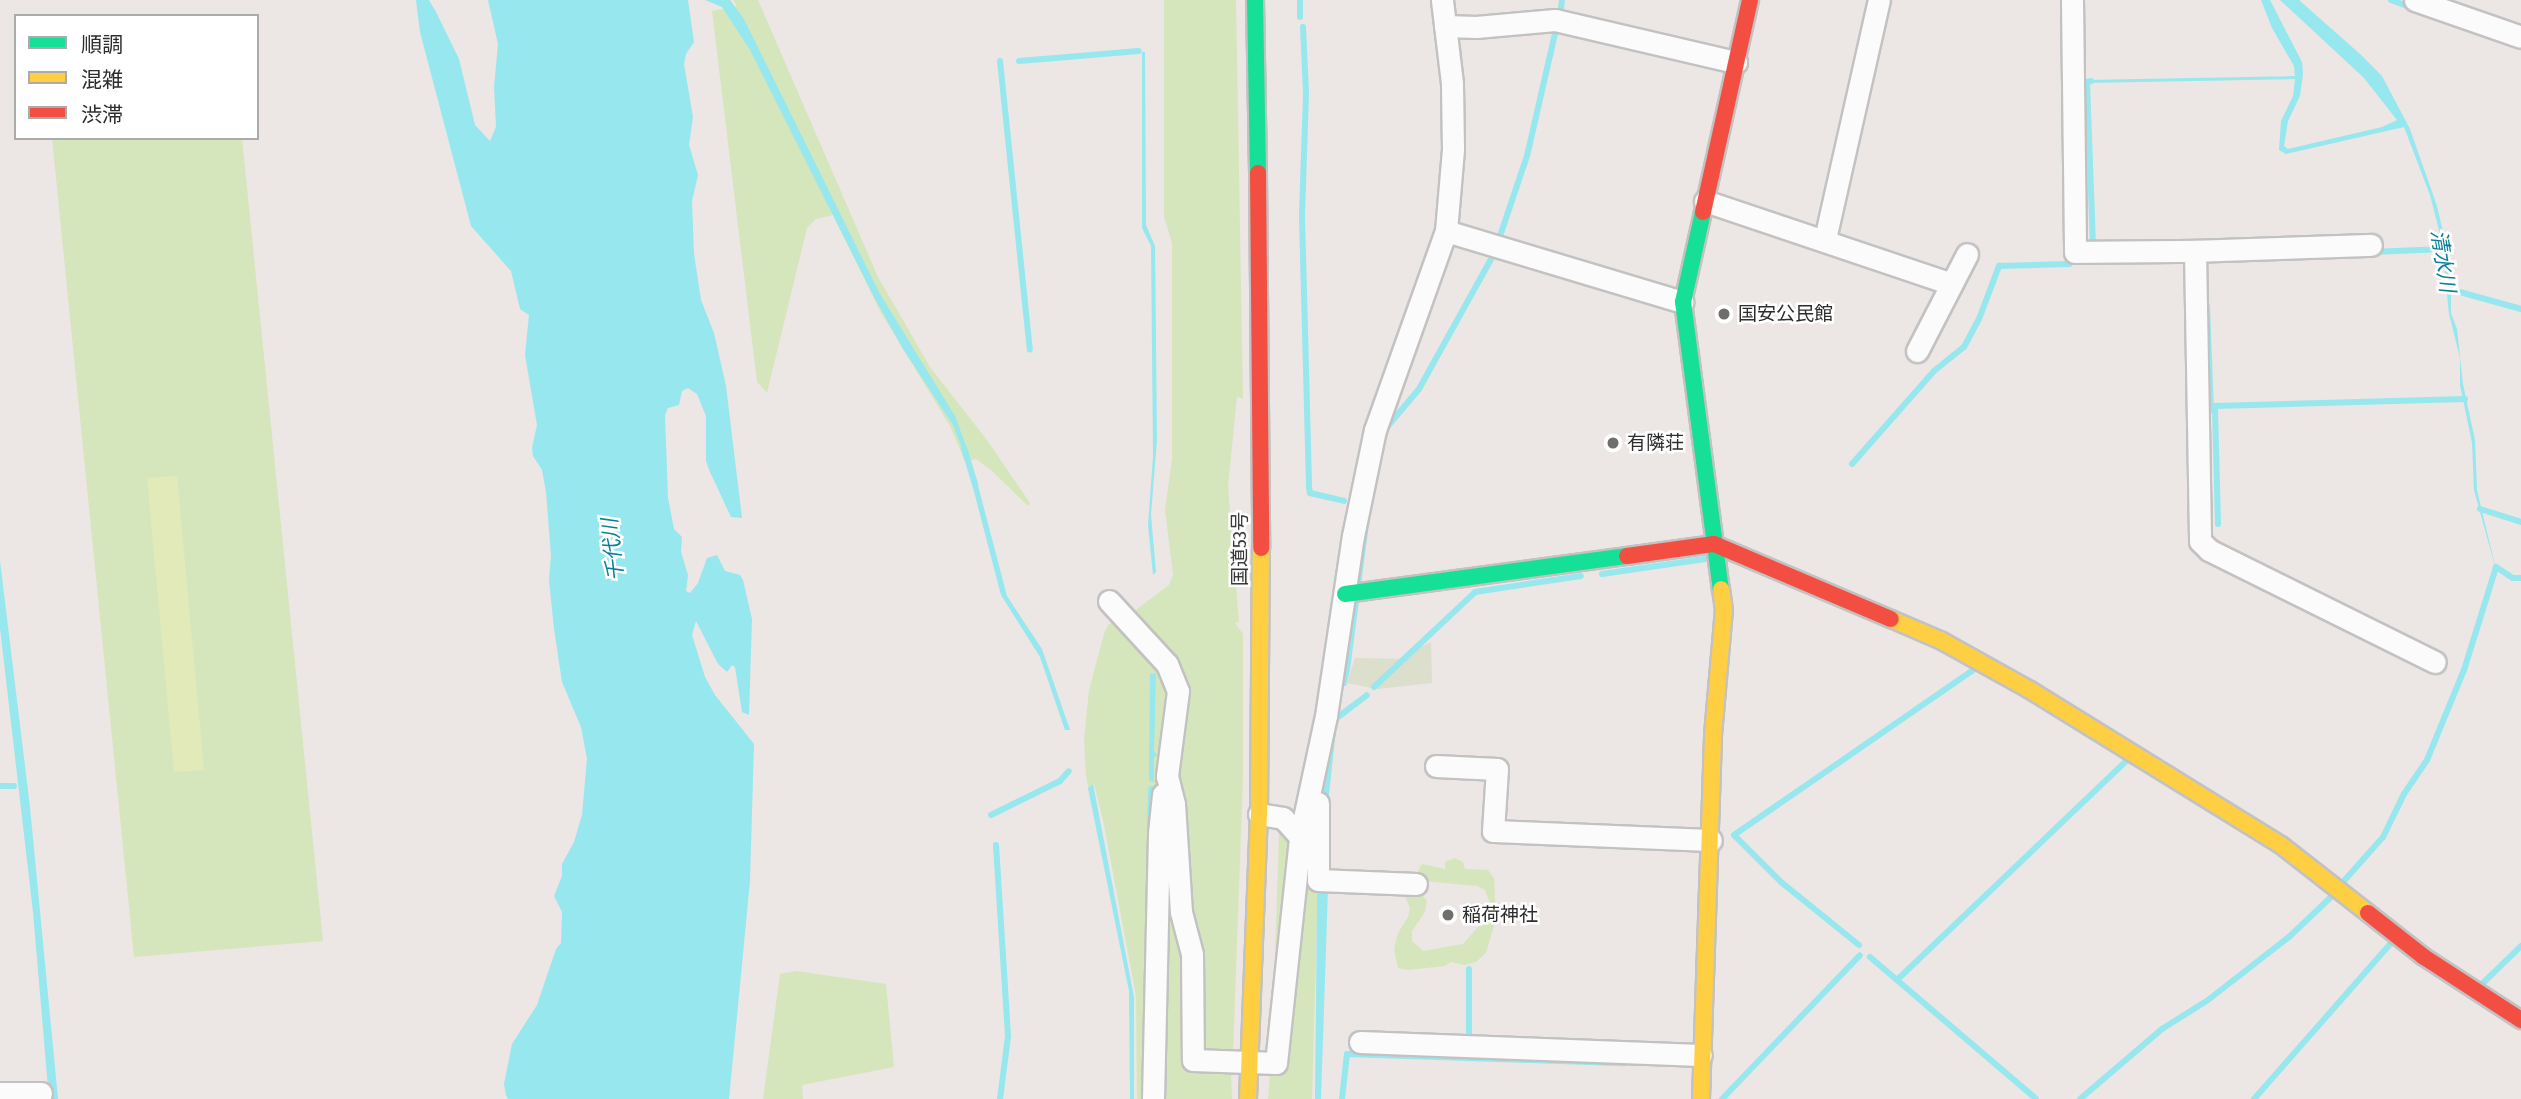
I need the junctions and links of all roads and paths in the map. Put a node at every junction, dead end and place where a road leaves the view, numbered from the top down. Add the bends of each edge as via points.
1 (1255, 0) edge
2 (1442, 0) edge
3 (1750, 0) edge
4 (1879, 0) edge
5 (2072, 0) edge
6 (2416, 0) edge
7 (1445, 26) junction
8 (2521, 37) edge
9 (1736, 62) junction
10 (1705, 201) junction
11 (1446, 231) junction
12 (1825, 239) junction
13 (2371, 245) dead end
14 (2195, 251) junction
15 (1967, 254) dead end
16 (1951, 285) junction
17 (1683, 302) junction
18 (1917, 351) dead end
19 (1714, 544) junction
20 (1345, 594) junction
21 (1110, 601) dead end
22 (2435, 662) dead end
23 (1322, 735) junction
24 (1436, 766) dead end
25 (1167, 776) junction
26 (1259, 814) junction
27 (1300, 837) junction
28 (1712, 840) junction
29 (1416, 884) dead end
30 (2521, 1020) edge
31 (1360, 1042) dead end
32 (1701, 1055) junction
33 (1250, 1063) junction
34 (0, 1093) edge
35 (41, 1093) dead end
36 (1153, 1099) edge
37 (1248, 1099) edge
38 (1701, 1099) edge

1 - 26 main road, 国道53号 via 1262,393
2 - 7 street
3 - 9 main road
4 - 12 street
5 - 14 street via 2075,252
6 - 8 street
7 - 9 street via 1555,20
7 - 11 street via 1453,149
9 - 10 main road
10 - 12 street
10 - 17 main road
11 - 17 street
11 - 20 street via 1375,430
12 - 16 street
13 - 14 street
14 - 22 street via 2200,541 2209,550
15 - 16 street
16 - 18 street
17 - 19 main road
19 - 20 main road
19 - 28 main road via 1724,610 1713,735
19 - 30 main road via 1942,641 2030,690 2281,845 2424,957
20 - 23 street
21 - 25 street via 1167,664 1178,691
23 - 27 street
23 - 29 street via 1325,757 1316,815 1316,877
24 - 28 street via 1497,769 1493,831
25 - 33 street via 1174,804 1181,912 1192,954 1193,1060
25 - 36 street via 1158,833
26 - 27 street via 1283,818
26 - 33 main road, 国道53号
27 - 33 street via 1276,1063
28 - 32 main road
31 - 32 street
32 - 38 main road
33 - 37 main road, 国道53号
34 - 35 street

